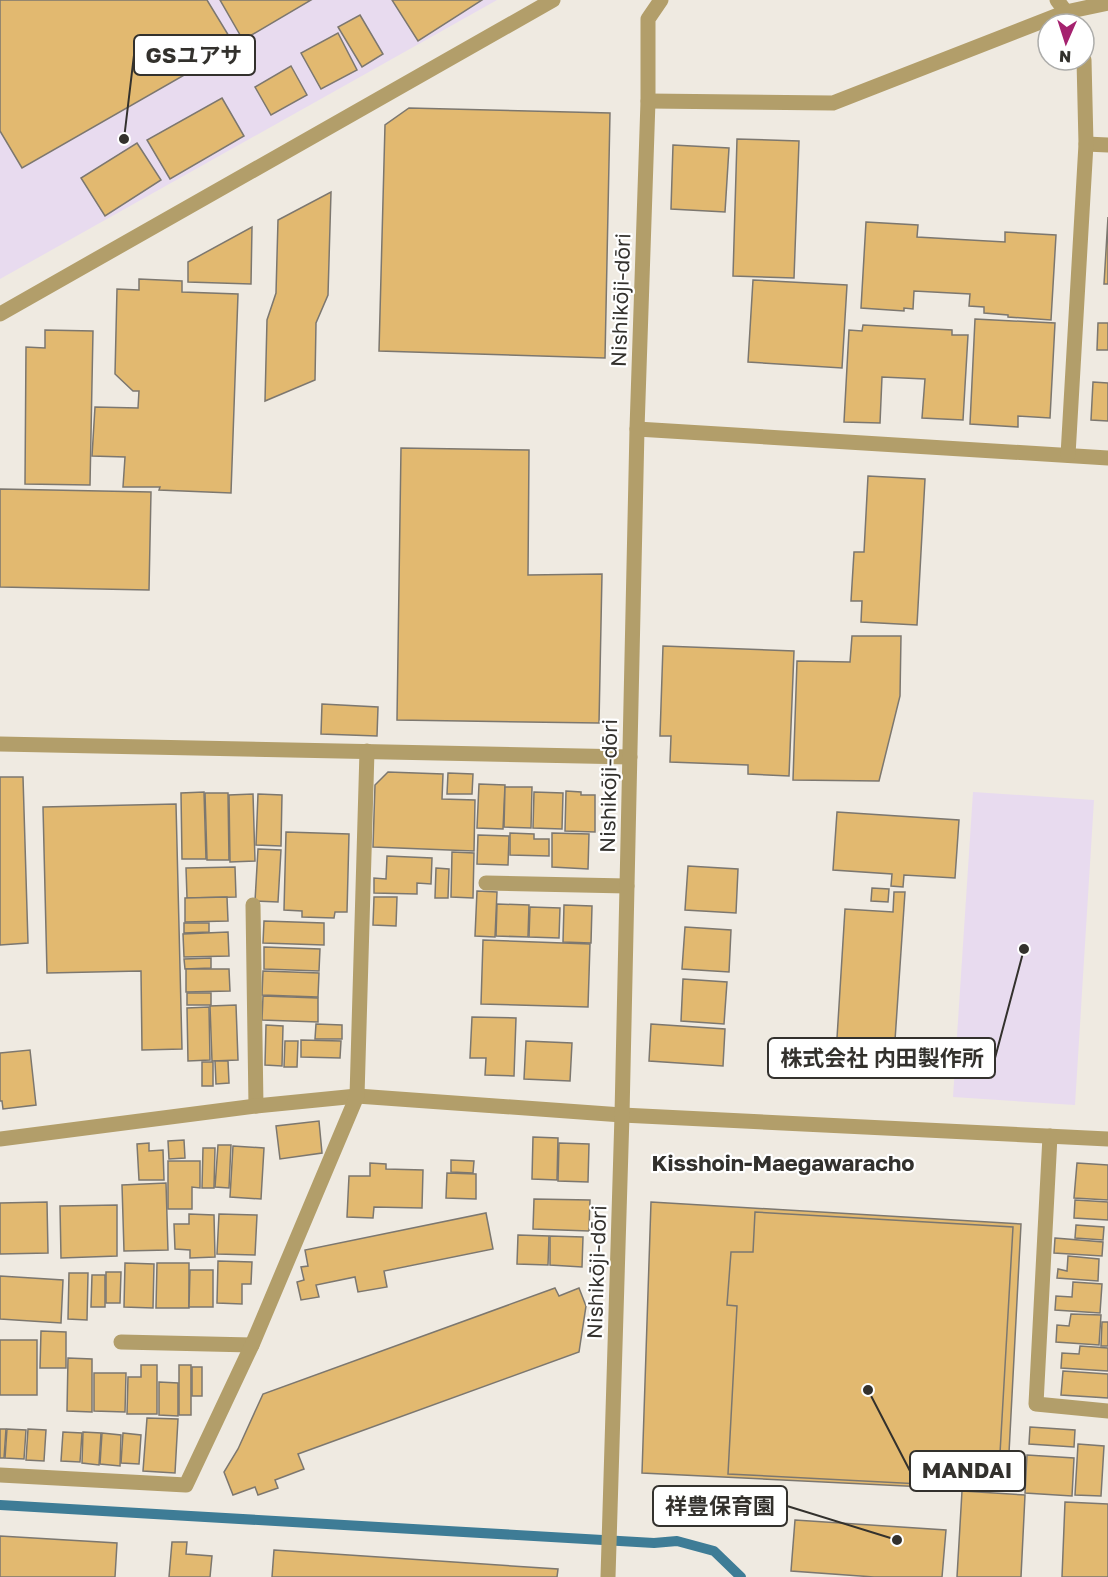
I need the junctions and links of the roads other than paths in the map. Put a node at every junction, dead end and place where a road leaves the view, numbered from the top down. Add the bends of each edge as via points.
1 (553, 0) edge
2 (661, 0) edge
3 (1108, 3) edge
4 (1065, 12) edge
5 (1036, 23) edge
6 (1084, 72) edge
7 (648, 101) junction
8 (1086, 144) junction
9 (1108, 145) edge
10 (0, 314) edge
11 (637, 429) junction
12 (1068, 455) junction
13 (1108, 458) edge
14 (0, 744) edge
15 (368, 751) junction
16 (630, 757) junction
17 (486, 883) dead end
18 (627, 886) junction
19 (253, 905) dead end
20 (357, 1096) junction
21 (256, 1106) junction
22 (622, 1115) junction
23 (1050, 1136) junction
24 (0, 1139) edge
25 (1108, 1139) edge
26 (121, 1342) dead end
27 (252, 1346) junction
28 (1108, 1411) edge
29 (0, 1475) edge
30 (608, 1576) edge

1 - 10 street
2 - 7 street, Nishikōji-dōri via 648,19
3 - 4 street
5 - 7 street via 833,103
6 - 8 street
7 - 11 street, Nishikōji-dōri
8 - 9 street
8 - 12 street
11 - 12 street
11 - 16 street, Nishikōji-dōri
12 - 13 street
14 - 15 street
15 - 16 street
15 - 20 street
16 - 18 street, Nishikōji-dōri
17 - 18 street
18 - 22 street, Nishikōji-dōri
19 - 21 street
20 - 21 street
20 - 22 street
20 - 27 street
21 - 24 street
22 - 23 street
22 - 30 street, Nishikōji-dōri
23 - 25 street
23 - 28 street via 1036,1404
26 - 27 street
27 - 29 street via 186,1485

